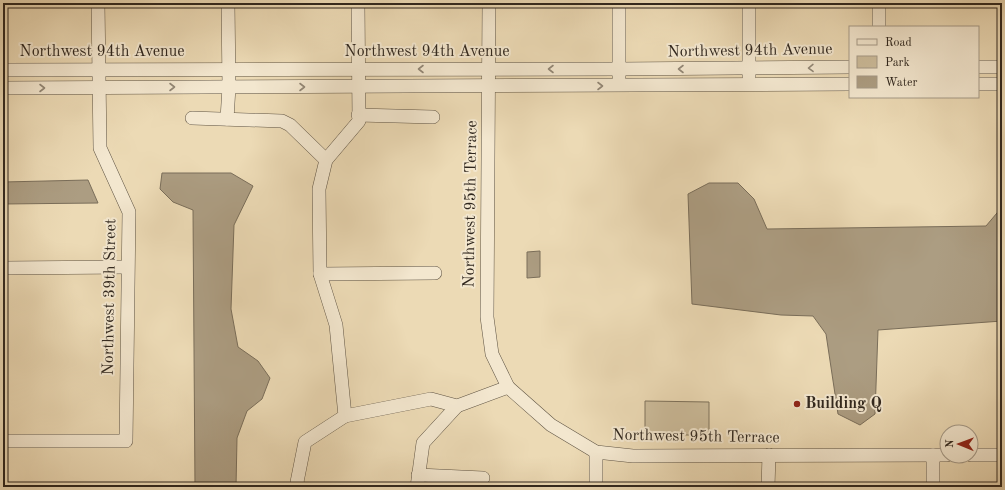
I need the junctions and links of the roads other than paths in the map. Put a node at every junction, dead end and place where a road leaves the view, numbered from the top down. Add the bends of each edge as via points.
1 (98, 3) edge
2 (228, 3) edge
3 (358, 3) edge
4 (489, 3) edge
5 (619, 3) edge
6 (750, 3) edge
7 (879, 3) edge
8 (879, 26) edge
9 (849, 67) edge
10 (979, 67) edge
11 (1002, 67) edge
12 (229, 68) junction
13 (358, 68) junction
14 (750, 68) junction
15 (619, 69) junction
16 (3, 70) edge
17 (98, 70) junction
18 (489, 70) junction
19 (749, 84) junction
20 (849, 84) edge
21 (979, 84) edge
22 (1002, 84) edge
23 (489, 85) junction
24 (358, 86) junction
25 (619, 86) junction
26 (229, 87) junction
27 (3, 88) edge
28 (98, 88) junction
29 (358, 115) junction
30 (433, 117) dead end
31 (192, 118) dead end
32 (227, 119) junction
33 (326, 160) junction
34 (127, 267) junction
35 (3, 268) edge
36 (435, 273) dead end
37 (320, 274) junction
38 (508, 387) junction
39 (457, 406) junction
40 (345, 416) junction
41 (3, 441) edge
42 (596, 452) junction
43 (769, 455) junction
44 (933, 455) junction
45 (939, 455) edge
46 (979, 455) edge
47 (1002, 455) edge
48 (483, 478) dead end
49 (418, 481) edge
50 (298, 485) edge
51 (596, 487) edge
52 (768, 487) edge
53 (933, 487) edge

1 - 17 street, Northwest 39th Street
2 - 12 street
3 - 13 street
4 - 18 street, Northwest 95th Terrace
5 - 15 street
6 - 14 street
7 - 8 street
9 -> 14 street, Northwest 94th Avenue
10 - 11 street
12 - 13 street, Northwest 94th Avenue
12 - 17 street, Northwest 94th Avenue
12 - 26 street
18 -> 13 street, Northwest 94th Avenue
13 - 24 street
14 -> 15 street, Northwest 94th Avenue
14 - 19 street
15 -> 18 street, Northwest 94th Avenue
15 - 25 street
16 - 17 street, Northwest 94th Avenue
17 - 28 street, Northwest 39th Street
18 - 23 street, Northwest 95th Terrace
19 - 20 street, Northwest 94th Avenue
19 - 25 street, Northwest 94th Avenue
21 - 22 street
23 - 24 street, Northwest 94th Avenue
23 -> 25 street, Northwest 94th Avenue
23 - 38 street, Northwest 95th Terrace via 487,317 492,354
26 -> 24 street, Northwest 94th Avenue
24 - 29 street
28 -> 26 street, Northwest 94th Avenue
26 - 32 street
27 -> 28 street, Northwest 94th Avenue
28 - 34 street, Northwest 39th Street via 100,148 129,212
29 - 30 street
29 - 33 street via 359,121
31 - 32 street
32 - 33 street via 282,121 290,125
33 - 37 street via 319,189
34 - 35 street
34 - 41 street, Northwest 39th Street via 126,441
36 - 37 street
37 - 40 street via 336,325
38 - 39 street
38 - 42 street, Northwest 95th Terrace via 551,425
39 - 40 street via 431,399
39 - 49 street via 423,443
40 - 50 street via 305,442
42 - 43 street, Northwest 95th Terrace via 633,456
42 - 51 street
43 - 44 street, Northwest 95th Terrace
43 - 52 street
44 - 45 street, Northwest 95th Terrace
44 - 53 street
46 - 47 street
48 - 49 street

